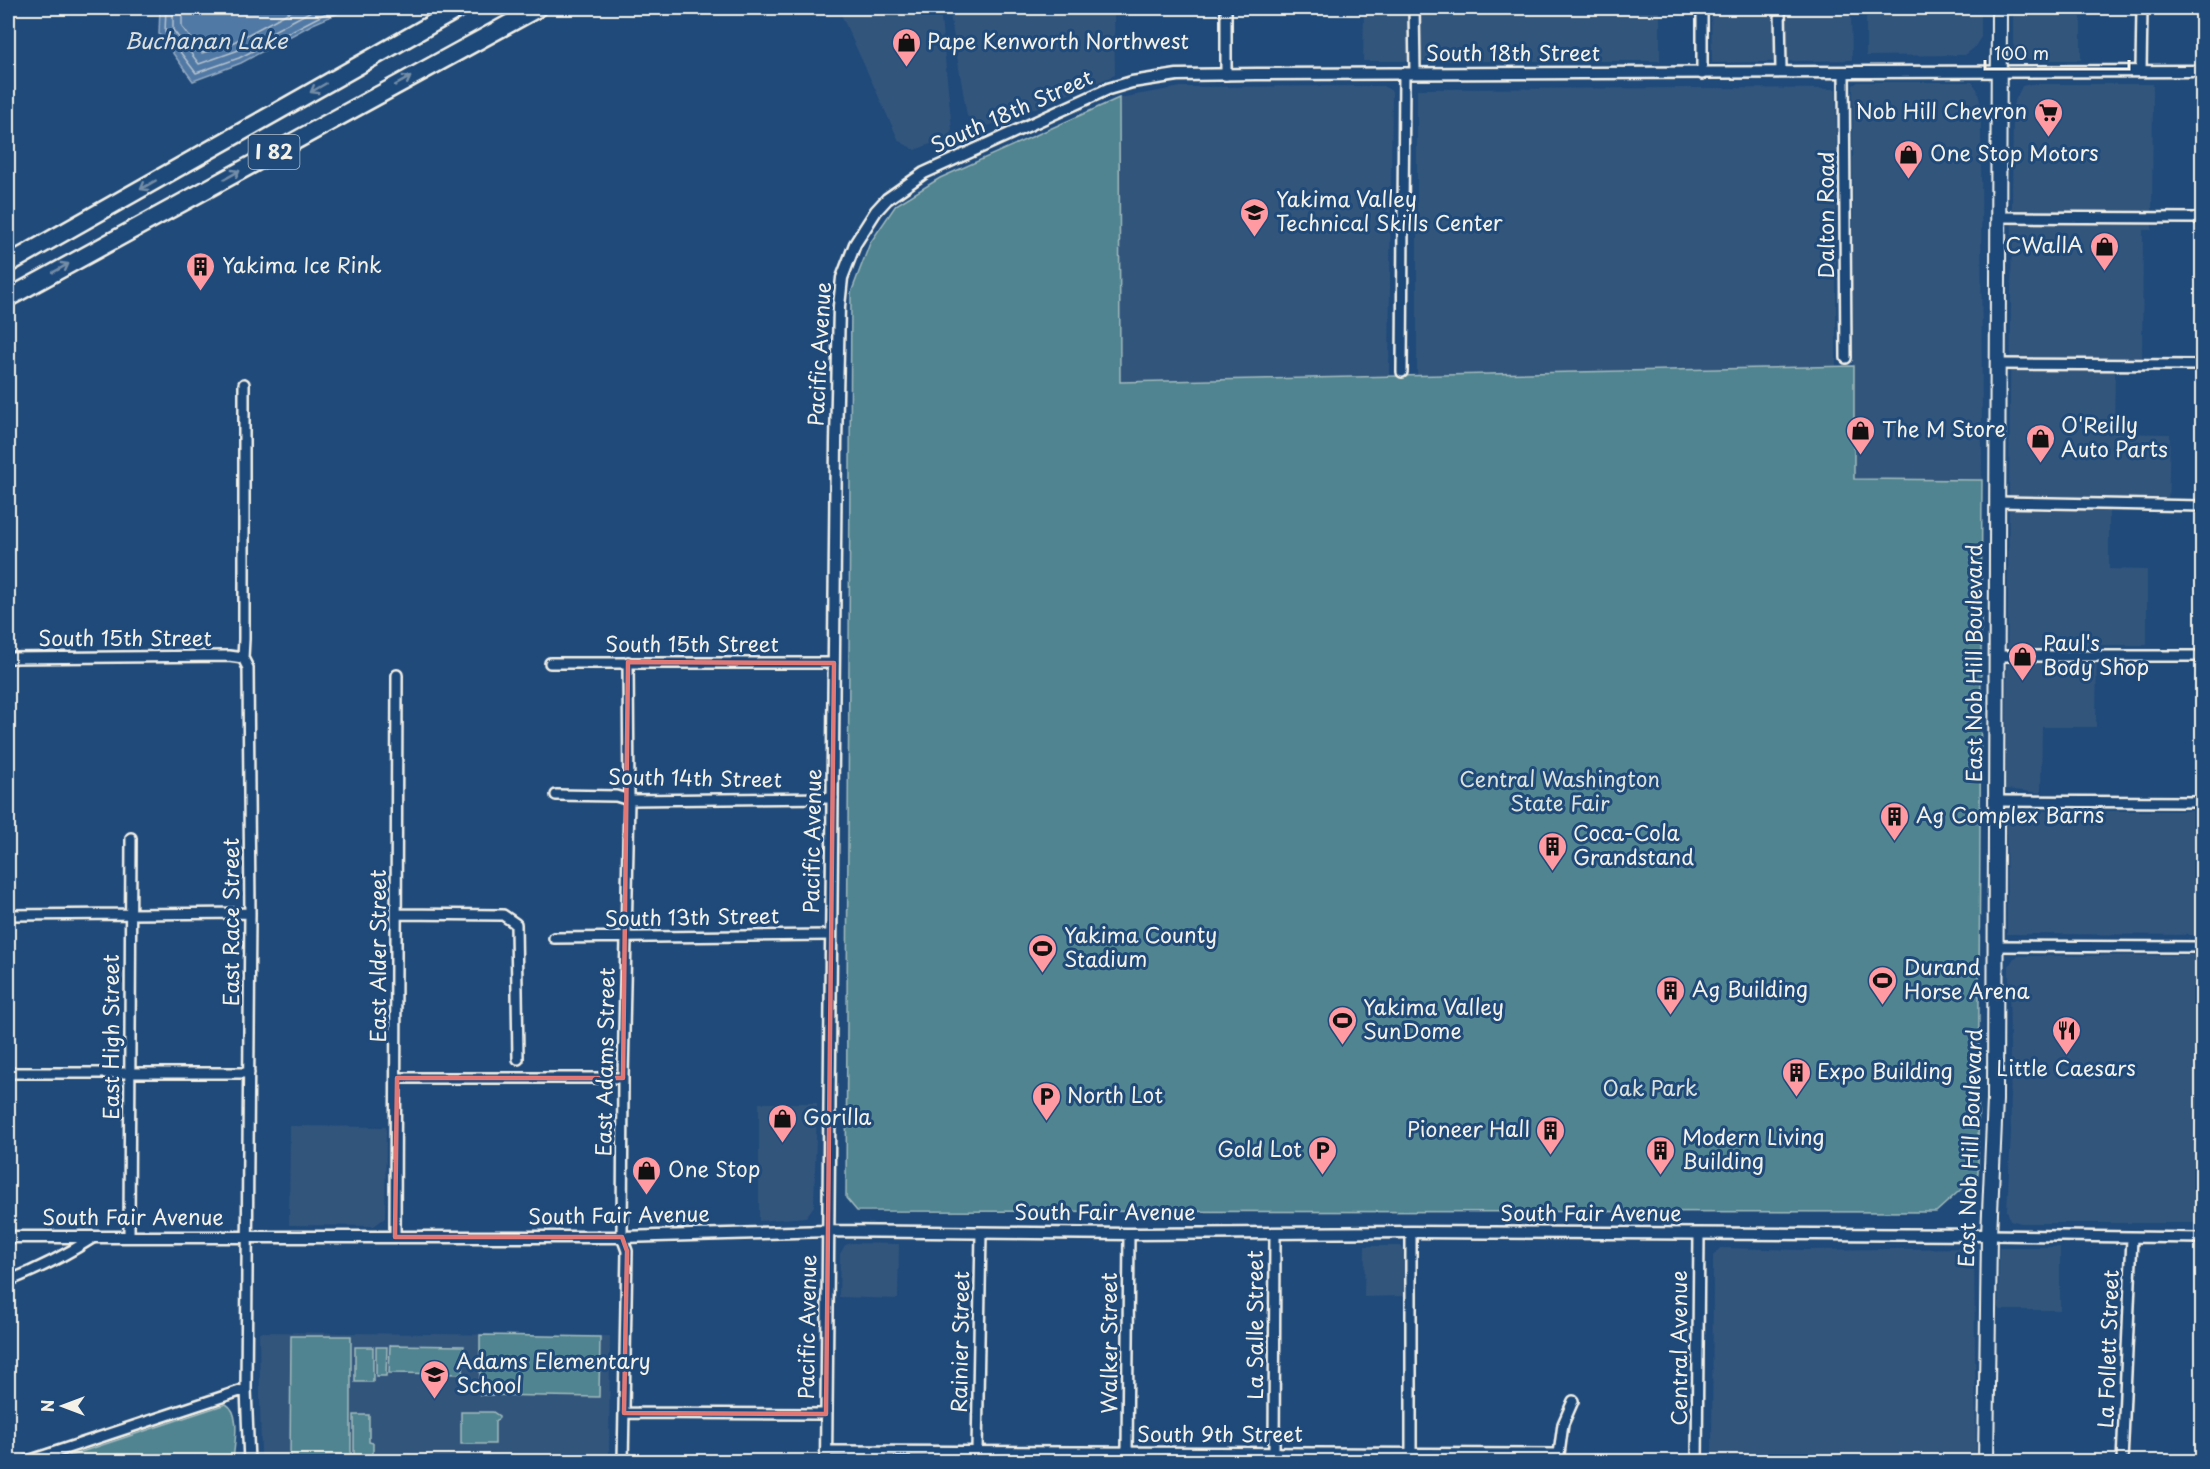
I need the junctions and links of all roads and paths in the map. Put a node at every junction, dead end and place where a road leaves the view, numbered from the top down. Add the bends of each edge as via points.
1 (460, 8) edge
2 (538, 8) edge
3 (1226, 8) edge
4 (1414, 8) edge
5 (1702, 8) edge
6 (1780, 8) edge
7 (1999, 8) edge
8 (2142, 8) edge
9 (2141, 71) junction
10 (2202, 71) edge
11 (1780, 72) junction
12 (1844, 72) junction
13 (1998, 72) junction
14 (1409, 73) junction
15 (1702, 74) junction
16 (1226, 75) junction
17 (1996, 217) junction
18 (2202, 218) edge
19 (865, 226) joint
20 (8, 264) edge
21 (9, 297) edge
22 (1846, 358) dead end
23 (1996, 364) junction
24 (2202, 365) edge
25 (1402, 372) dead end
26 (244, 384) dead end
27 (1996, 502) junction
28 (2202, 506) edge
29 (1995, 656) junction
30 (2202, 656) edge
31 (8, 658) edge
32 (243, 658) junction
33 (628, 662) junction
34 (550, 663) dead end
35 (834, 663) junction
36 (398, 675) dead end
37 (556, 795) dead end
38 (833, 798) junction
39 (629, 800) junction
40 (1996, 801) junction
41 (2202, 802) edge
42 (131, 838) dead end
43 (250, 913) junction
44 (131, 914) junction
45 (397, 914) junction
46 (8, 915) edge
47 (831, 934) junction
48 (627, 937) junction
49 (554, 938) dead end
50 (1995, 946) junction
51 (2202, 947) edge
52 (518, 1059) dead end
53 (8, 1073) edge
54 (130, 1073) junction
55 (249, 1073) junction
56 (397, 1078) junction
57 (622, 1078) junction
58 (828, 1231) junction
59 (1411, 1232) junction
60 (981, 1233) junction
61 (1275, 1233) junction
62 (1129, 1234) junction
63 (1699, 1234) junction
64 (1989, 1235) junction
65 (8, 1237) edge
66 (94, 1237) junction
67 (129, 1237) junction
68 (395, 1237) junction
69 (622, 1237) junction
70 (249, 1238) junction
71 (2132, 1238) junction
72 (2202, 1238) edge
73 (8, 1281) edge
74 (246, 1389) junction
75 (1573, 1401) dead end
76 (624, 1413) junction
77 (826, 1414) junction
78 (977, 1451) junction
79 (1127, 1452) junction
80 (1274, 1453) junction
81 (826, 1456) edge
82 (1041, 1457) edge
83 (1242, 1457) edge
84 (1411, 1458) edge
85 (25, 1461) edge
86 (249, 1461) edge
87 (623, 1461) edge
88 (1697, 1461) edge
89 (1986, 1461) edge
90 (2122, 1461) edge

1 -> 20 highway, I 82
21 -> 2 highway, I 82
3 - 16 street
4 - 14 street
5 - 15 street
6 - 11 street
7 - 13 main road, East Nob Hill Boulevard
8 - 9 street
9 - 10 street, South 18th Street
9 - 13 street, South 18th Street
11 - 12 street, South 18th Street
11 - 15 street, South 18th Street
12 - 13 street, South 18th Street
12 - 22 street, Dalton Road
13 - 17 main road, East Nob Hill Boulevard
14 - 15 street, South 18th Street
14 - 16 street, South 18th Street
14 - 25 street
16 - 19 street, South 18th Street via 1164,76 1108,89 924,173 887,199
17 - 18 street
17 - 23 main road, East Nob Hill Boulevard
19 - 35 street, Pacific Avenue via 847,261 839,306
23 - 24 street
23 - 27 main road, East Nob Hill Boulevard
26 - 32 street, East Race Street
27 - 28 street
27 - 29 main road, East Nob Hill Boulevard
29 - 30 street
29 - 40 main road, East Nob Hill Boulevard
31 - 32 street, South 15th Street
32 - 43 street, East Race Street via 248,668
33 - 34 street, South 15th Street
33 - 35 street, South 15th Street
33 - 39 street, East Adams Street
35 - 38 street, Pacific Avenue
36 - 45 street, East Alder Street
37 - 39 street, South 14th Street via 616,796
38 - 39 street, South 14th Street
38 - 47 street, Pacific Avenue
39 - 48 street, East Adams Street
40 - 41 street
40 - 50 main road, East Nob Hill Boulevard
42 - 44 street, East High Street
43 - 44 street
43 - 55 street, East Race Street
44 - 46 street
44 - 54 street, East High Street
45 - 52 street via 503,915 516,924
45 - 56 street, East Alder Street
47 - 48 street, South 13th Street
47 - 58 street, Pacific Avenue
48 - 49 street, South 13th Street
48 - 57 street, East Adams Street
50 - 51 street
50 - 64 main road, East Nob Hill Boulevard via 1995,1111
53 - 54 street
54 - 55 street
54 - 67 street, East High Street
55 - 70 street, East Race Street
56 - 57 street
56 - 68 street, East Alder Street
57 - 69 street, East Adams Street
58 - 60 street, South Fair Avenue
58 - 69 street, South Fair Avenue
58 - 77 street, Pacific Avenue
59 - 61 street, South Fair Avenue
59 - 63 street, South Fair Avenue
59 - 84 street
60 - 62 street, South Fair Avenue
60 - 78 street, Rainier Street
61 - 62 street, South Fair Avenue
61 - 80 street, La Salle Street
62 - 79 street, Walker Street
63 - 64 street, South Fair Avenue
63 - 88 street, Central Avenue
64 - 71 street, South Fair Avenue
64 - 89 main road, East Nob Hill Boulevard
65 - 66 street, South Fair Avenue
66 - 67 street, South Fair Avenue
66 - 73 street via 51,1263
67 - 70 street, South Fair Avenue
68 - 69 street, South Fair Avenue
68 - 70 street, South Fair Avenue
69 - 76 street, East Adams Street via 627,1251
70 - 74 street, East Race Street
71 - 72 street, South Fair Avenue
71 - 90 street, La Follett Street
74 - 85 street
74 - 86 street, East Race Street
75 - 84 street, South 9th Street via 1563,1424 1560,1454
76 - 77 street
76 - 87 street, East Adams Street
77 - 81 street, Pacific Avenue
78 - 81 street, South 9th Street
78 - 82 street, South 9th Street
79 - 82 street, South 9th Street
79 - 83 street, South 9th Street
80 - 83 street, South 9th Street
80 - 84 street, South 9th Street

